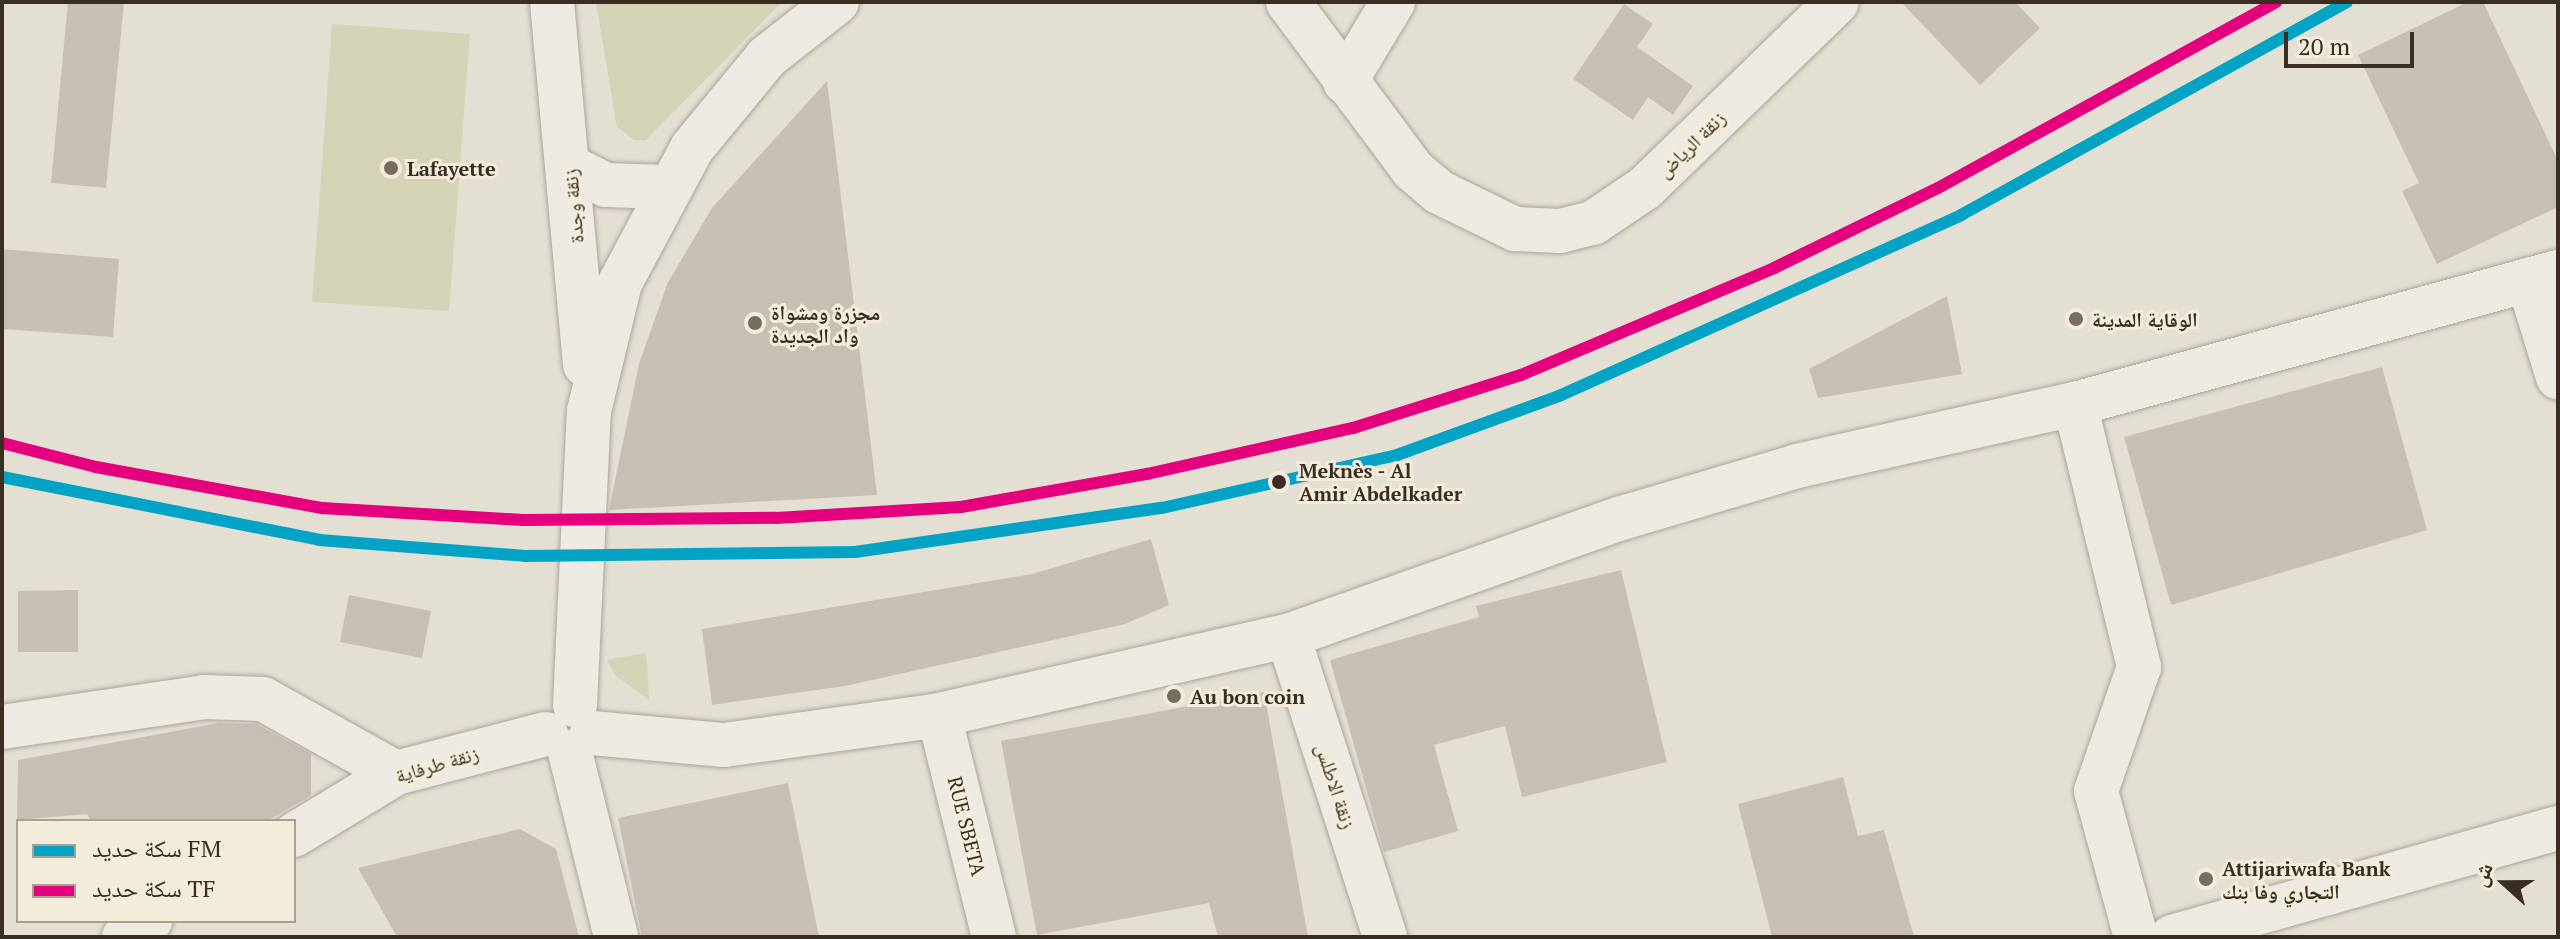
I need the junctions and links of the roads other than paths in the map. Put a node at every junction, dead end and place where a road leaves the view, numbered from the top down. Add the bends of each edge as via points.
1 (552, 2) edge
2 (837, 2) edge
3 (1288, 2) edge
4 (1393, 2) edge
5 (1837, 2) edge
6 (1345, 82) junction
7 (570, 167) junction
8 (666, 187) junction
9 (2543, 276) edge
10 (2558, 377) edge
11 (2075, 404) junction
12 (589, 411) junction
13 (1288, 636) junction
14 (939, 715) junction
15 (2, 727) edge
16 (571, 731) junction
17 (396, 773) junction
18 (2558, 828) edge
19 (296, 834) edge
20 (147, 923) edge
21 (124, 937) edge
22 (616, 937) edge
23 (994, 937) edge
24 (1385, 937) edge
25 (2136, 937) edge
26 (2172, 937) edge

1 - 7 street, زنقة وجدة
2 - 8 street via 767,57
3 - 6 street, زنقة الرياض
4 - 6 street
5 - 6 street, زنقة الرياض via 1645,188 1593,223 1560,231 1515,229 1473,212 1413,170
7 - 8 street via 606,185
7 - 12 street, زنقة وجدة
8 - 12 street via 620,283
9 - 10 street
9 - 11 street, زنقة طرفاية
11 - 13 street, زنقة طرفاية via 1782,470 1622,518
11 - 25 street via 2139,667 2096,791
12 - 16 street
13 - 14 street, زنقة طرفاية
13 - 24 street, زنقة الاطلس
14 - 16 street, زنقة طرفاية via 724,745
14 - 23 street, RUE SBETA
15 - 17 street via 204,697 263,699
16 - 17 street, زنقة طرفاية
16 - 22 street
17 - 19 street, زنقة طرفاية
18 - 26 street
20 - 21 street

